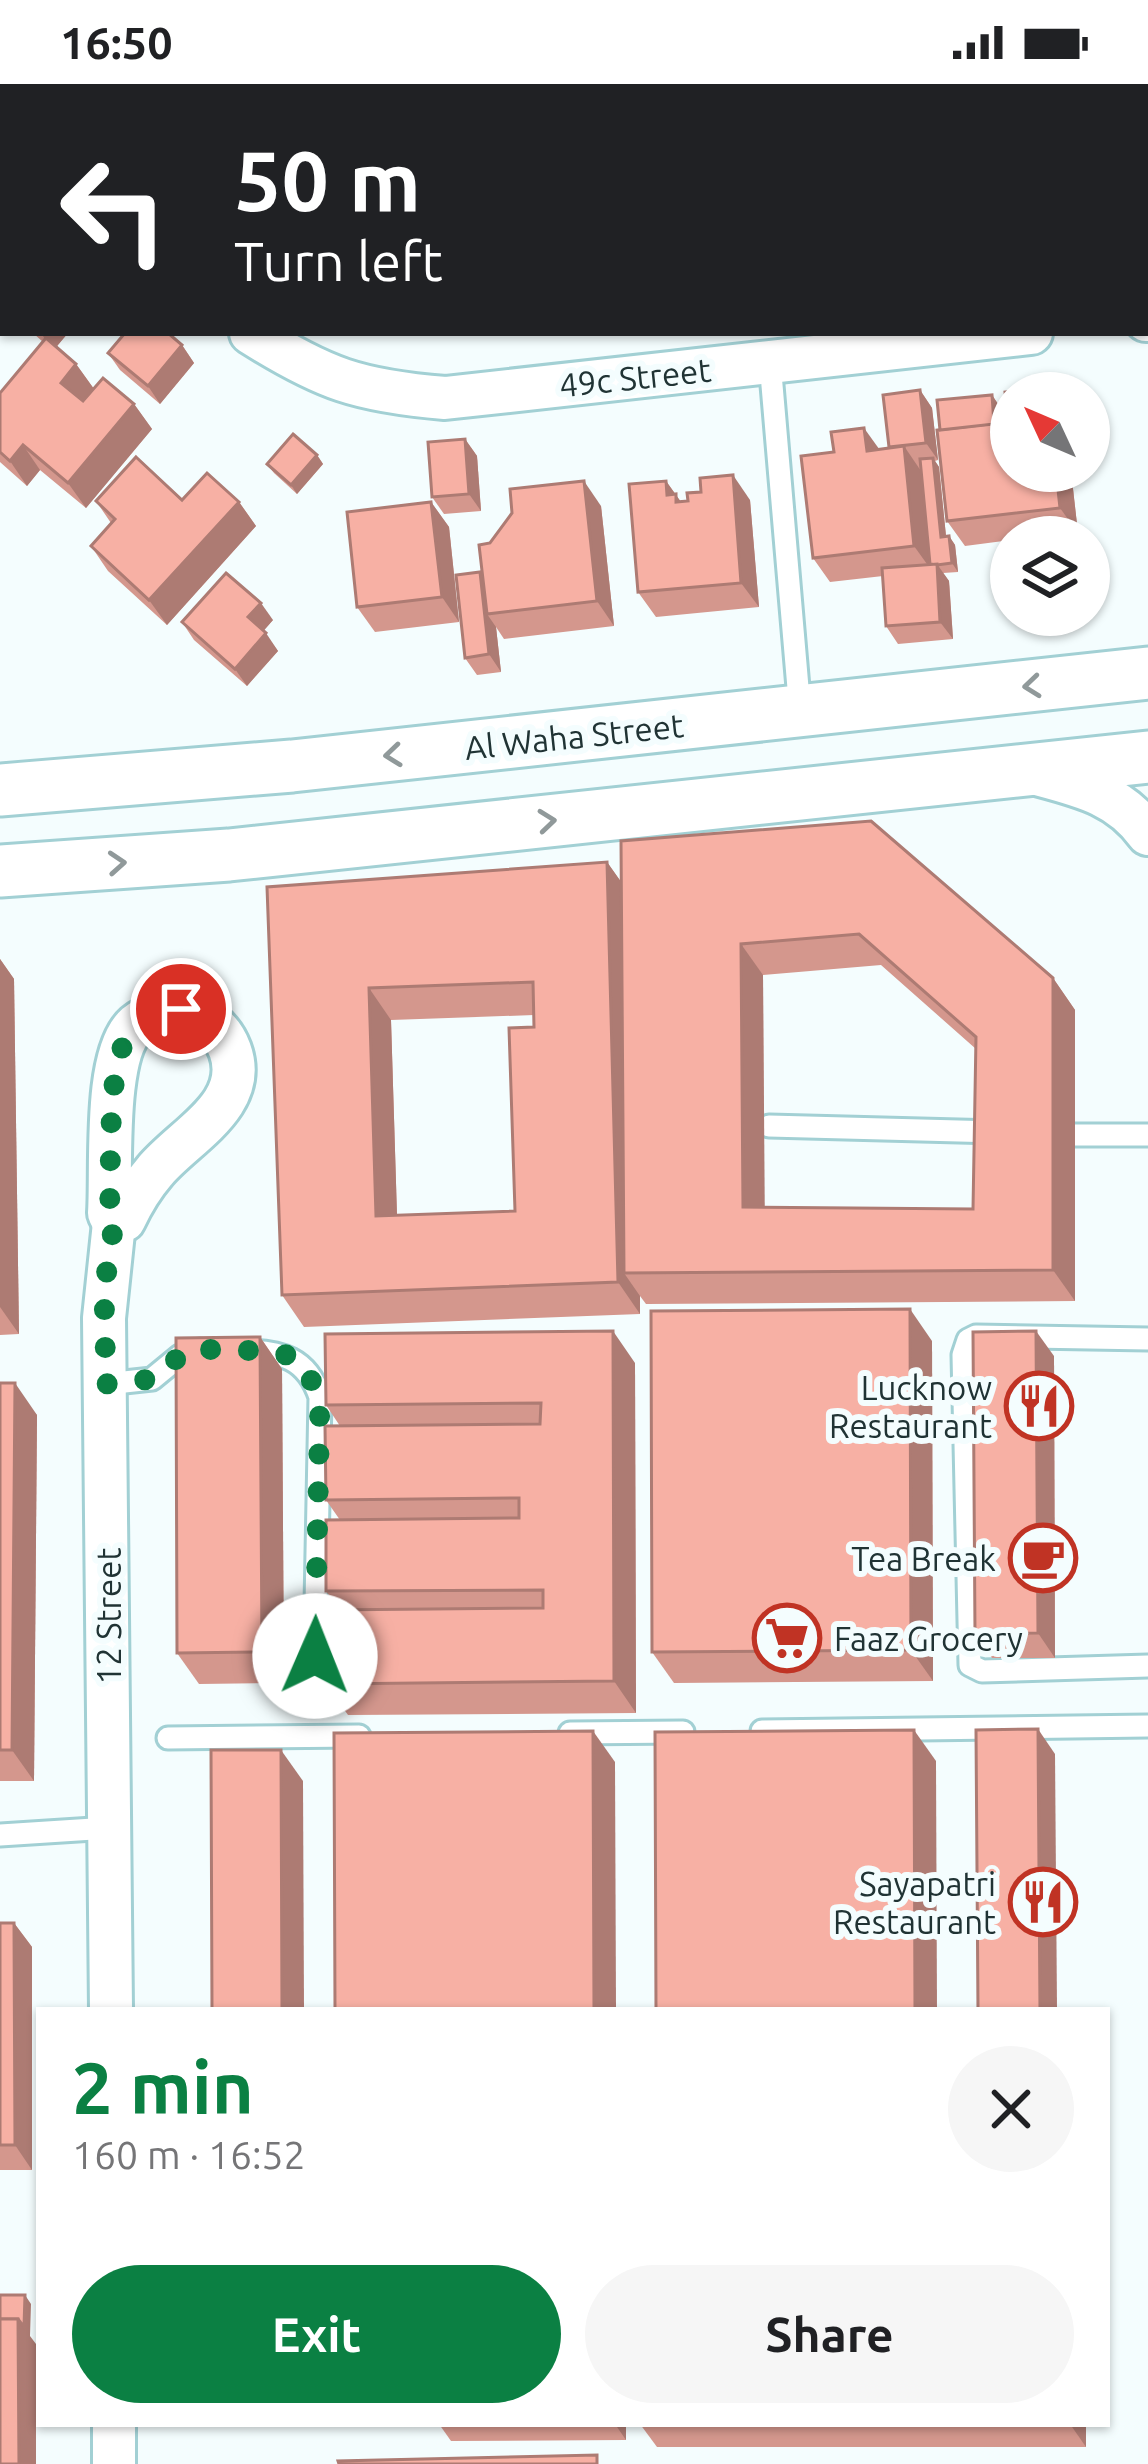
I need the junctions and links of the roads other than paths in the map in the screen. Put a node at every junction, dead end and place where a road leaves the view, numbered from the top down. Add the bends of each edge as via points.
1 (256, 336) edge
2 (1004, 336) edge
3 (668, 353) edge
4 (770, 362) junction
5 (1148, 673) edge
6 (800, 712) junction
7 (1148, 757) edge
8 (1019, 770) junction
9 (0, 790) edge
10 (1148, 834) edge
11 (0, 871) edge
12 (769, 1126) dead end
13 (997, 1132) edge
14 (1074, 1135) dead end
15 (1148, 1135) edge
16 (114, 1223) junction
17 (1148, 1339) edge
18 (106, 1384) junction
19 (315, 1656) dead end
20 (1148, 1666) edge
21 (1148, 1726) edge
22 (742, 1731) edge
23 (718, 1732) edge
24 (550, 1734) edge
25 (383, 1736) edge
26 (167, 1738) dead end
27 (109, 1828) junction
28 (0, 1835) edge
29 (111, 2007) edge
30 (114, 2427) edge
31 (114, 2464) edge

1 - 3 street, 49c Street via 317,372 379,392 445,398
2 - 4 street, 49c Street
3 - 4 street, 49c Street
4 - 6 lane
5 -> 6 street, Al Waha Street
6 -> 9 street, Al Waha Street
7 - 8 street
8 - 10 street via 1115,800
11 -> 8 street via 229,855
12 - 13 lane
14 - 15 lane
16 - 16 street, 12 Street via 222,1106 234,1061 225,1036 206,1018 181,1009 154,1013 132,1028 119,1052
16 - 18 street, 12 Street via 104,1290
17 - 20 lane via 976,1336 963,1355 970,1665
18 - 19 lane via 152,1379 196,1349 269,1351 303,1365 320,1397
18 - 27 street, 12 Street
21 - 22 lane
23 - 24 lane
25 - 26 lane
27 - 28 lane
27 - 29 street, 12 Street
30 - 31 street

